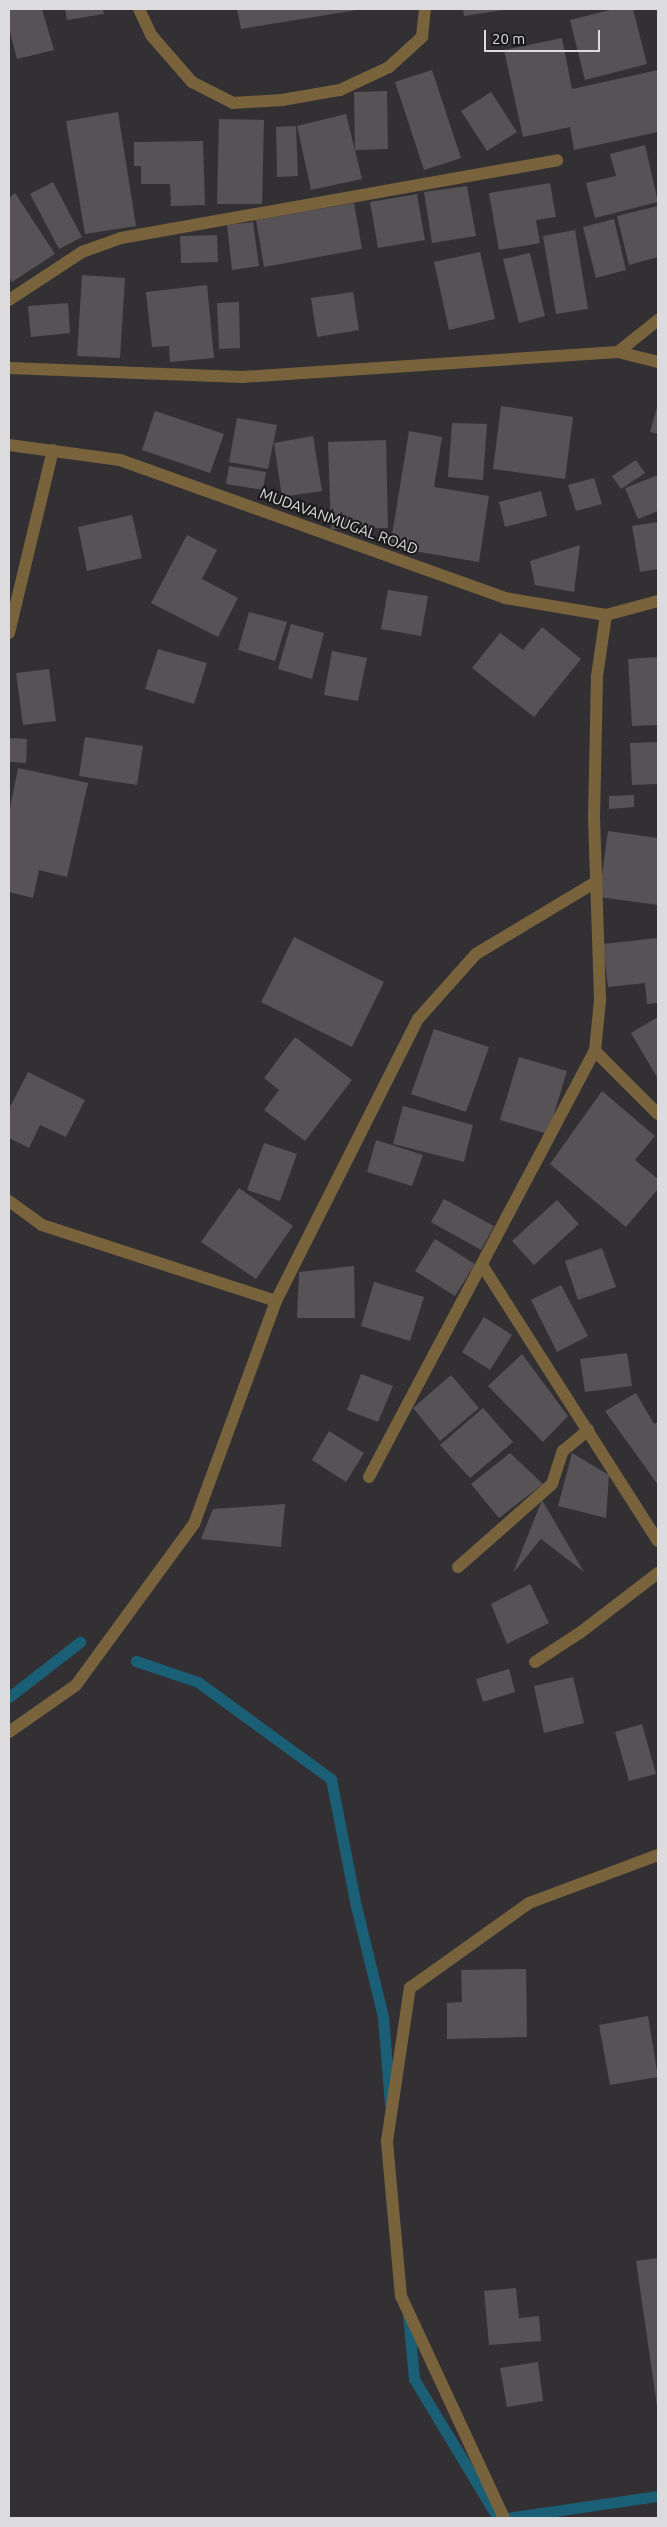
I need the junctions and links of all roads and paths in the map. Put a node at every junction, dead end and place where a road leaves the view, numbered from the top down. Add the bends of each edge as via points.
1 (139, 9) edge
2 (425, 9) edge
3 (557, 160) dead end
4 (9, 300) edge
5 (658, 320) edge
6 (618, 352) junction
7 (658, 362) edge
8 (9, 368) edge
9 (9, 446) edge
10 (53, 450) junction
11 (658, 601) edge
12 (606, 615) junction
13 (9, 633) edge
14 (596, 882) junction
15 (595, 1051) junction
16 (658, 1114) edge
17 (9, 1200) edge
18 (482, 1265) junction
19 (276, 1301) junction
20 (588, 1430) junction
21 (370, 1477) dead end
22 (658, 1541) edge
23 (458, 1567) dead end
24 (658, 1573) edge
25 (535, 1662) dead end
26 (9, 1732) edge
27 (658, 1855) edge
28 (504, 2518) edge

1 - 2 street via 151,34 192,82 233,103 282,100 340,90 388,67 422,37
3 - 4 street via 122,238 82,252
5 - 6 street
6 - 7 street
6 - 8 street via 242,376
9 - 10 street, MUDAVANMUGAL ROAD
10 - 12 street, MUDAVANMUGAL ROAD via 120,460 505,598
10 - 13 street
11 - 12 street, MUDAVANMUGAL ROAD
12 - 14 street via 597,676
14 - 15 street via 600,1000
14 - 19 street via 476,954 418,1019
15 - 16 street
15 - 18 street
17 - 19 street via 42,1225
18 - 20 street
18 - 21 street
19 - 26 street via 194,1524 76,1685
20 - 22 street
20 - 23 street via 563,1451 552,1484
24 - 25 street via 581,1632
27 - 28 street via 529,1903 410,1988 387,2141 400,2296

